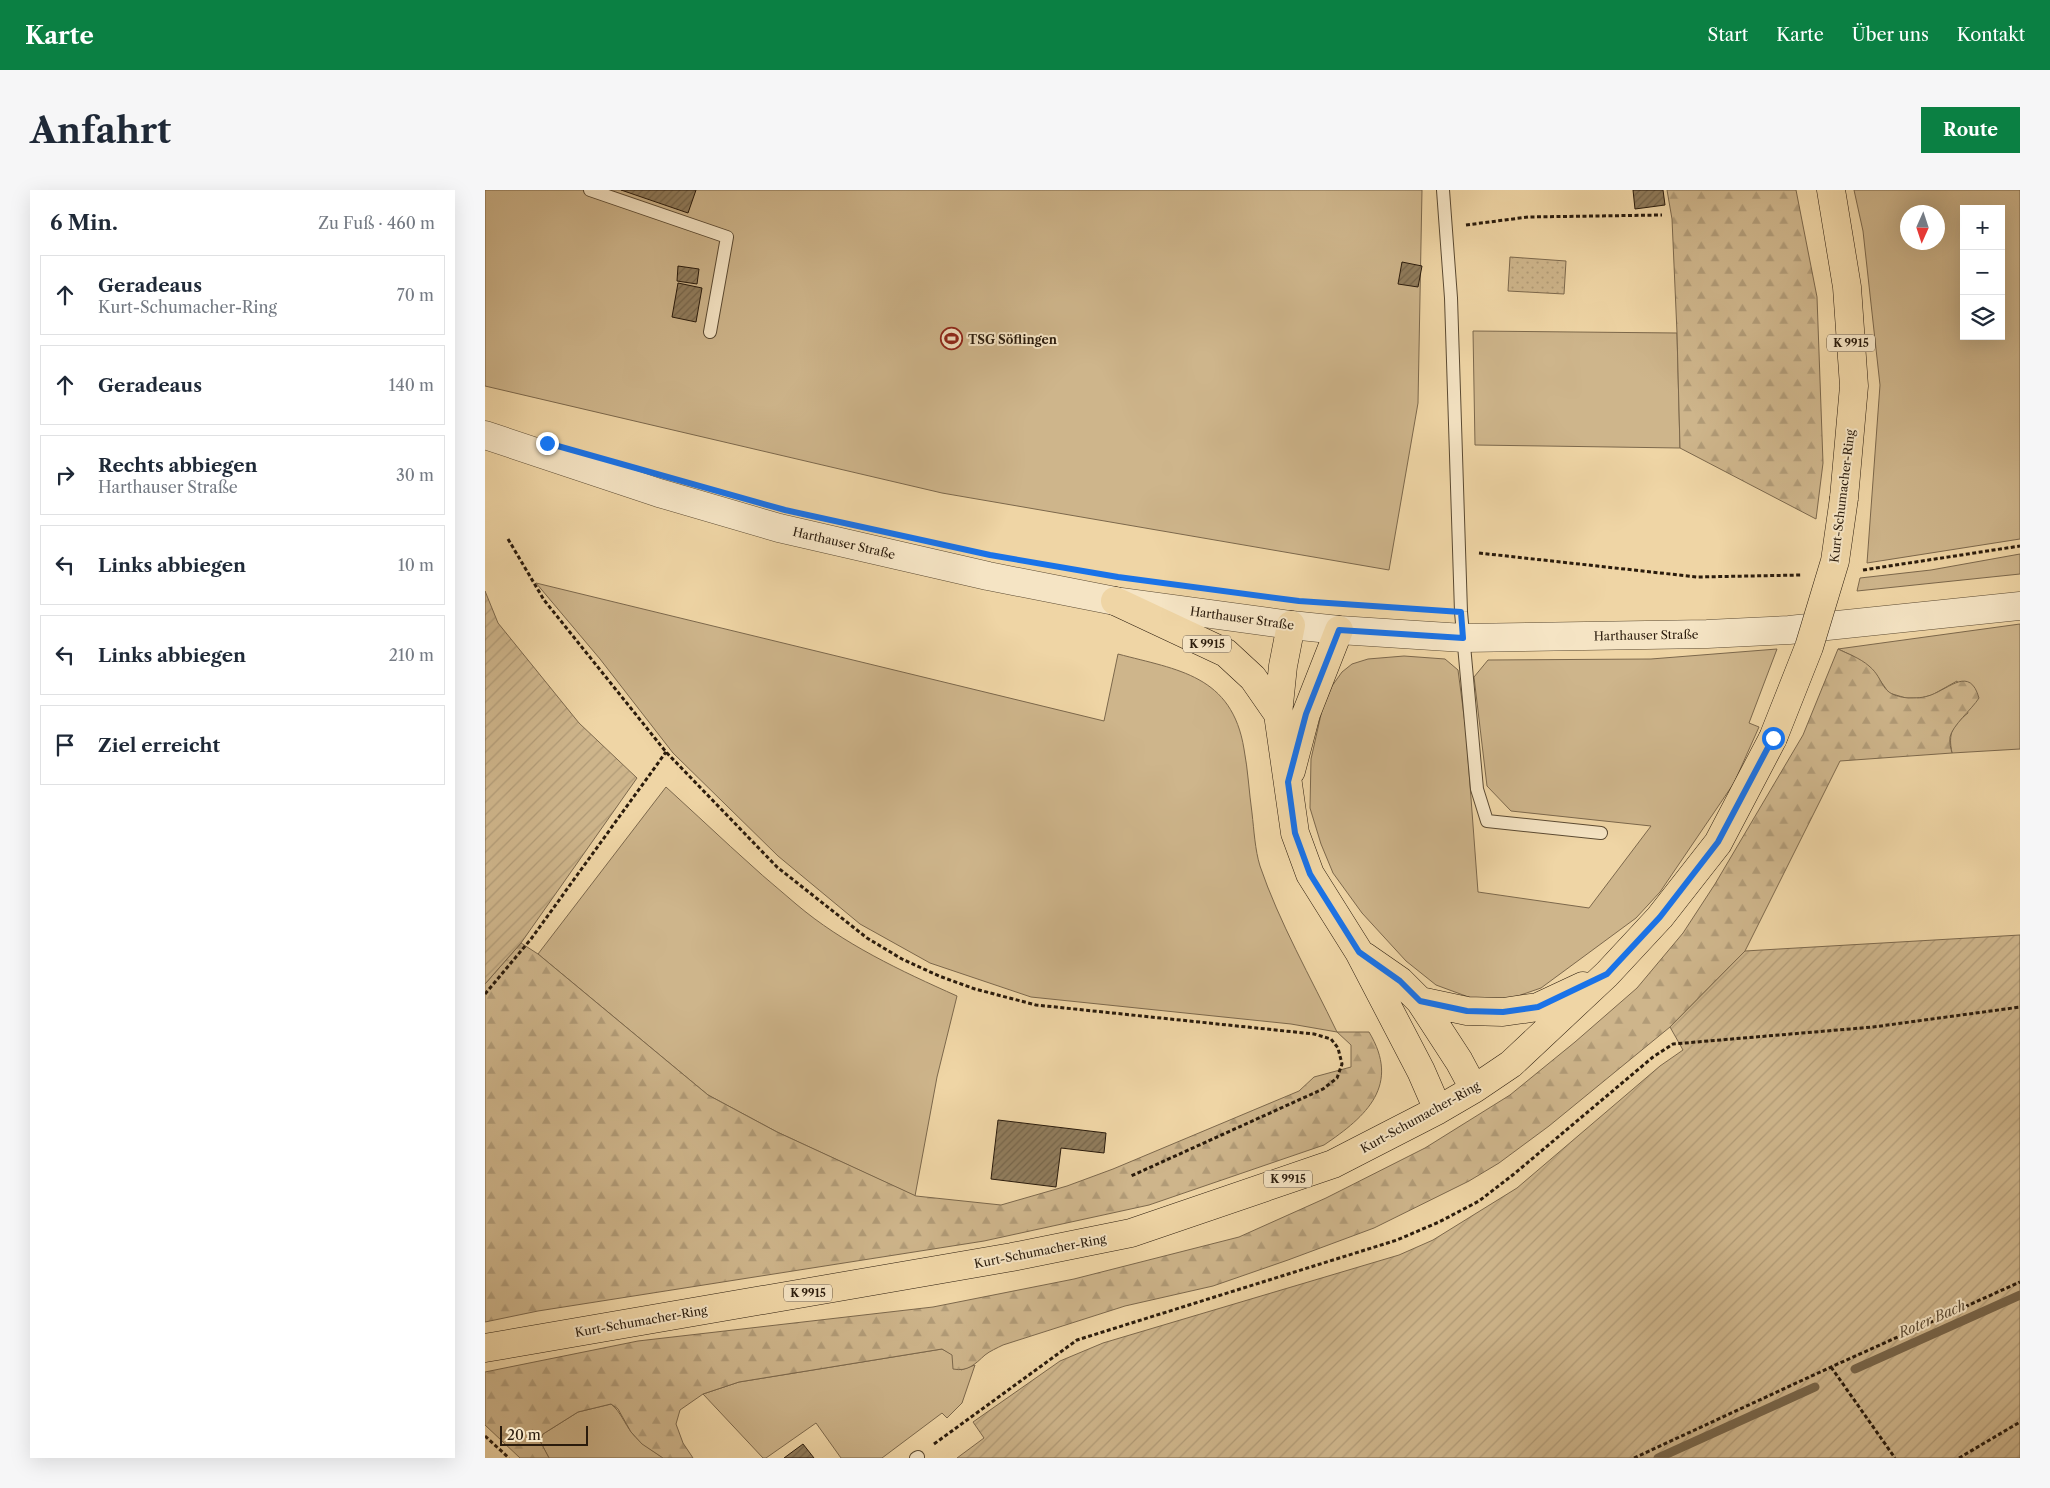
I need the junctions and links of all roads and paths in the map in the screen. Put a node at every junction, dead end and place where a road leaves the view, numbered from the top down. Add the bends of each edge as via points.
1 (590, 190) edge
2 (1443, 190) edge
3 (1831, 190) edge
4 (1662, 215) dead end
5 (1446, 236) junction
6 (710, 332) dead end
7 (485, 435) edge
8 (508, 539) dead end
9 (2020, 546) edge
10 (1459, 551) junction
11 (1859, 570) dead end
12 (1807, 575) dead end
13 (1115, 601) junction
14 (2020, 606) edge
15 (1291, 625) junction
16 (1339, 630) junction
17 (1463, 638) junction
18 (1278, 714) junction
19 (666, 752) junction
20 (1288, 782) junction
21 (1601, 833) dead end
22 (1359, 952) junction
23 (1607, 974) junction
24 (485, 994) edge
25 (1420, 1001) junction
26 (2020, 1007) edge
27 (1474, 1089) junction
28 (1439, 1110) junction
29 (1131, 1176) dead end
30 (2020, 1282) edge
31 (485, 1348) edge
32 (1831, 1367) junction
33 (2020, 1422) edge
34 (485, 1436) edge
35 (917, 1457) edge
36 (509, 1458) edge
37 (1634, 1458) edge
38 (1895, 1458) edge
39 (1959, 1458) edge

1 - 6 lane via 727,236
2 - 5 lane
3 - 23 main road, Kurt-Schumacher-Ring / K 9915, bridge via 1847,287 1854,386 1835,561 1809,648 1773,738 1718,842 1660,917
4 - 5 path via 1528,217 1464,225
5 - 10 lane
7 - 13 street, Harthauser Straße via 659,493 779,528 988,576
8 - 19 path via 544,600
9 - 11 path
10 - 12 path via 1697,577
10 - 17 lane
13 - 15 street, Harthauser Straße
13 - 18 main road, K 9915 via 1226,653 1253,678
14 - 17 street, Harthauser Straße via 1789,630
15 - 16 street, Harthauser Straße
15 - 18 main road, K 9915
16 - 17 street, Harthauser Straße
16 - 20 main road, K 9915 via 1306,714
17 - 21 lane via 1477,789 1487,821
18 - 20 main road, K 9915
19 - 24 path via 531,939
19 - 29 path via 777,867 867,938 939,976 1036,1005 1314,1034 1331,1039 1338,1048 1342,1064 1337,1078 1323,1089
20 - 22 main road, K 9915 via 1295,833 1310,874
22 - 25 main road, K 9915 via 1400,981
22 - 28 main road, K 9915
23 - 25 main road, K 9915 via 1538,1007 1503,1012 1467,1011
23 - 27 main road, Kurt-Schumacher-Ring / K 9915 via 1511,1064
25 - 27 main road, K 9915
26 - 35 path via 1863,1028 1673,1044 1479,1201 1397,1240 1077,1340
27 - 28 main road, Kurt-Schumacher-Ring / K 9915
28 - 31 main road, Kurt-Schumacher-Ring / K 9915 via 1333,1164 1131,1233 1012,1258
30 - 32 path
32 - 37 path
32 - 38 path
33 - 39 path
34 - 36 path

